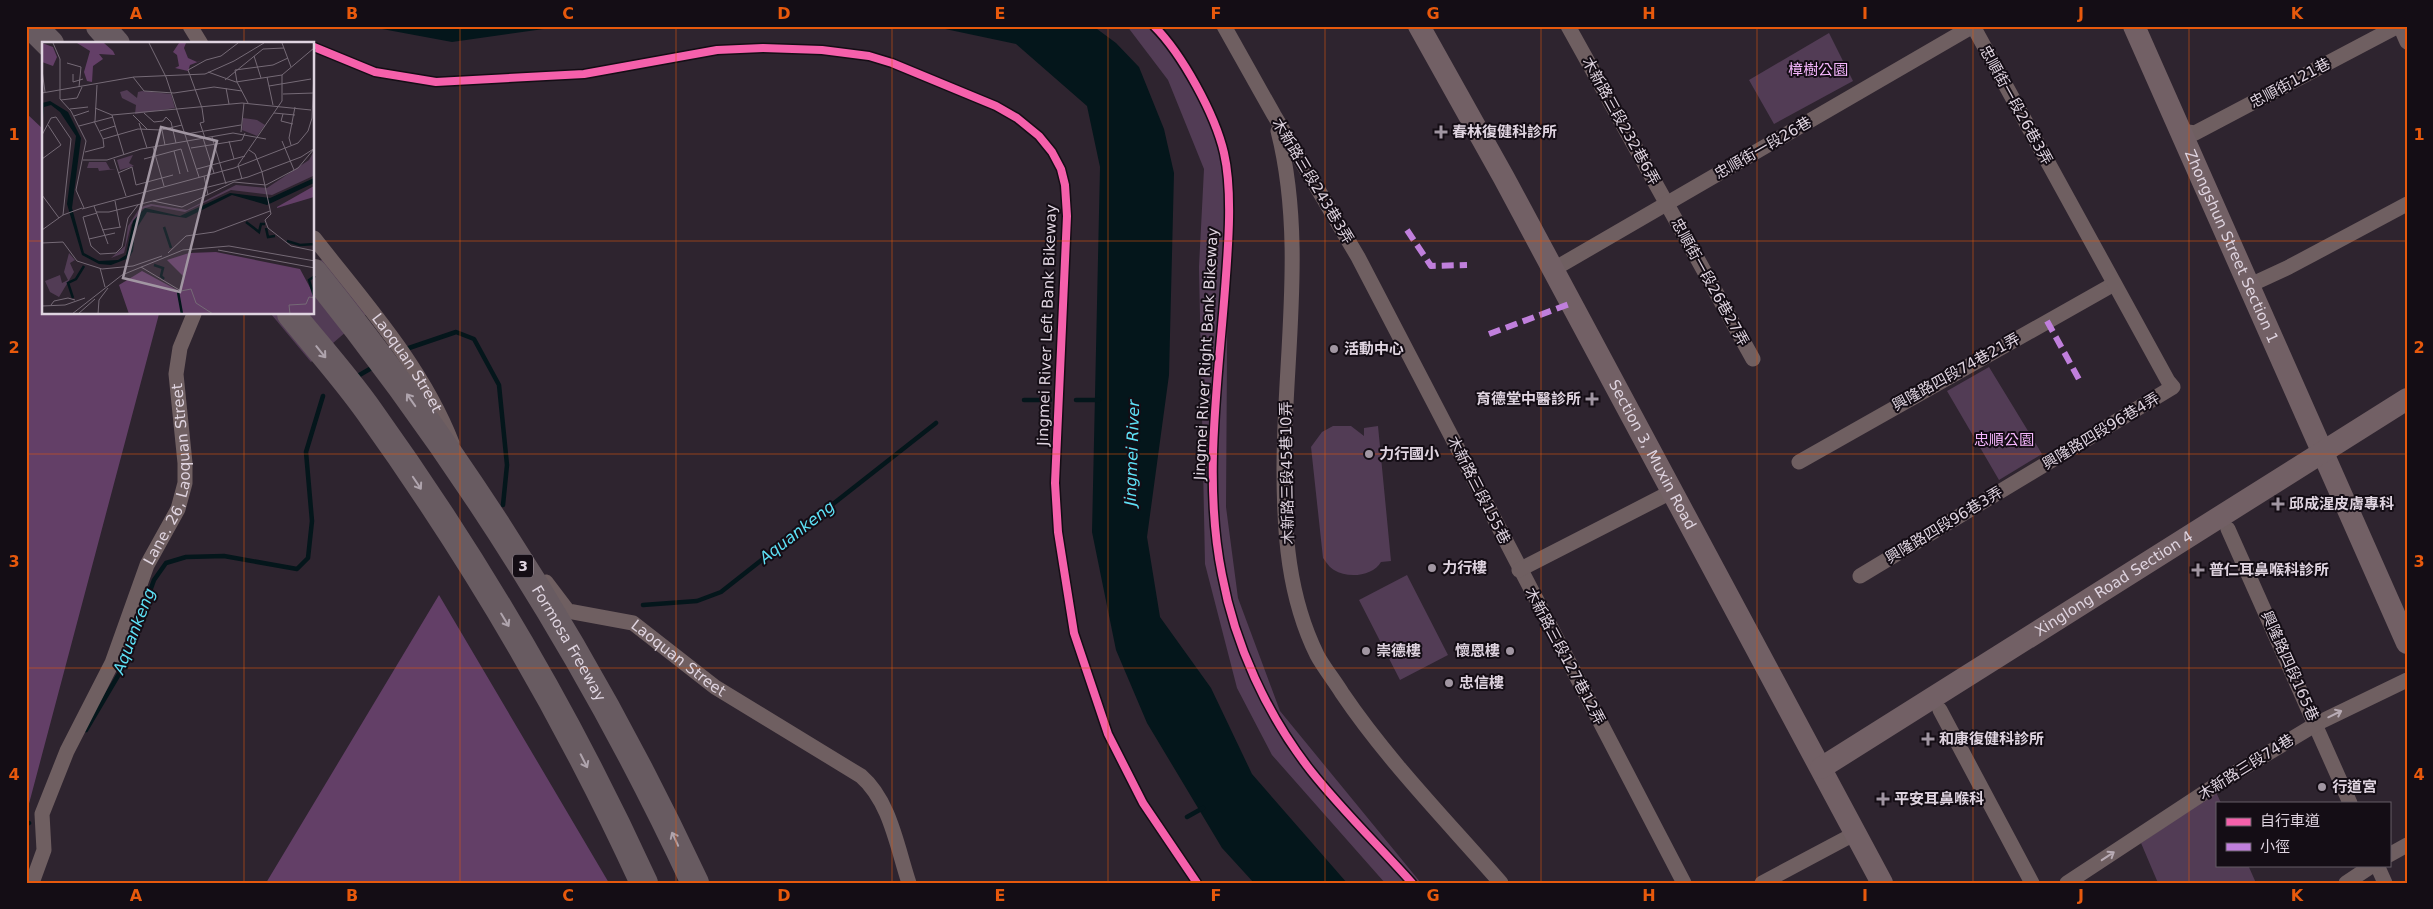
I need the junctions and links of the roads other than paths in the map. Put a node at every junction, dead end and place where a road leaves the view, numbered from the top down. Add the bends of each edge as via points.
1 (32, 26) edge
2 (100, 26) edge
3 (190, 26) edge
4 (1224, 26) edge
5 (1419, 26) edge
6 (1973, 26) edge
7 (2134, 26) edge
8 (2399, 26) edge
9 (1571, 33) edge
10 (48, 42) edge
11 (114, 42) edge
12 (200, 42) edge
13 (2407, 42) edge
14 (1271, 110) junction
15 (2181, 131) junction
16 (1667, 204) junction
17 (2407, 204) edge
18 (315, 239) edge
19 (1358, 257) joint
20 (1554, 269) junction
21 (315, 274) edge
22 (2114, 284) junction
23 (2248, 286) junction
24 (194, 315) edge
25 (292, 315) edge
26 (1753, 359) dead end
27 (2173, 387) joint
28 (2407, 399) edge
29 (2407, 417) edge
30 (2325, 460) junction
31 (1799, 462) dead end
32 (2029, 474) joint
33 (1673, 491) junction
34 (2228, 530) junction
35 (1519, 570) junction
36 (1860, 576) dead end
37 (2407, 643) edge
38 (2407, 680) edge
39 (1940, 710) junction
40 (2316, 724) junction
41 (1824, 775) junction
42 (2350, 802) edge
43 (1856, 833) junction
44 (2407, 845) edge
45 (2390, 855) edge
46 (2372, 866) edge
47 (2377, 866) edge
48 (32, 883) edge
49 (644, 883) edge
50 (695, 883) edge
51 (909, 883) edge
52 (1501, 883) edge
53 (1684, 883) edge
54 (1762, 883) edge
55 (1882, 883) edge
56 (2032, 883) edge
57 (2067, 883) edge
58 (2346, 883) edge
59 (2385, 883) edge

1 - 10 highway
2 - 11 highway
3 - 12 street
4 - 14 street
5 - 20 main road, Section 3, Muxin Road
6 - 16 street, 忠順街一段26巷
6 - 22 street, 忠順街一段26巷3弄
7 - 15 main road, Zhongshun Street Section 1
8 - 13 street
8 - 15 street, 忠順街121巷 via 2195,133
9 - 16 street, 木新路三段232巷6弄
14 - 19 street, 木新路三段243巷3弄
14 - 52 street, 木新路三段45巷10弄 via 1284,154 1290,198 1291,293 1284,424 1284,522 1290,575 1300,614 1318,656 1366,729
15 - 23 main road, Zhongshun Street Section 1
16 - 20 street, 忠順街一段26巷
16 - 26 street, 忠順街一段26巷27弄
17 - 23 street
18 - 51 street, Laoquan Street via 390,334 439,410 456,452 518,547 568,611 633,623 715,687 861,776 876,792 885,811
19 - 35 street, 木新路三段155巷
20 - 33 main road, Section 3, Muxin Road
50 -> 21 highway, Formosa Freeway / 3 via 653,791 562,627 470,483 372,346
22 - 27 street, 忠順街一段26巷3弄
22 - 31 street, 興隆路四段74巷21弄
23 - 30 main road, Zhongshun Street Section 1
24 - 48 street, Lane. 26, Laoquan Street via 180,348 176,374 185,463 185,483 178,509 147,565 112,664 78,725 63,760 42,814 44,850
25 -> 49 highway via 368,410 473,567 550,695
27 - 32 street, 興隆路四段96巷4弄
28 - 30 main road, Xinglong Road Section 4
29 - 30 main road, Xinglong Road Section 4
30 - 34 main road, Xinglong Road Section 4
30 - 37 main road, Zhongshun Street Section 1
30 - 41 main road, Xinglong Road Section 4
32 - 36 street, 興隆路四段96巷3弄
33 - 35 street
33 - 41 main road, Section 3, Muxin Road
34 - 39 main road, Xinglong Road Section 4
34 - 40 street, 興隆路四段165巷
35 - 53 street, 木新路三段127巷12弄
40 -> 38 street, 木新路三段74巷
39 - 41 main road, Xinglong Road Section 4
39 - 56 street
40 - 42 street, 興隆路四段165巷
57 -> 40 street, 木新路三段74巷 via 2222,781
41 - 43 main road, Section 3, Muxin Road
43 - 54 street
43 - 55 main road, Section 3, Muxin Road
44 - 45 street
46 - 58 street
47 - 59 street

